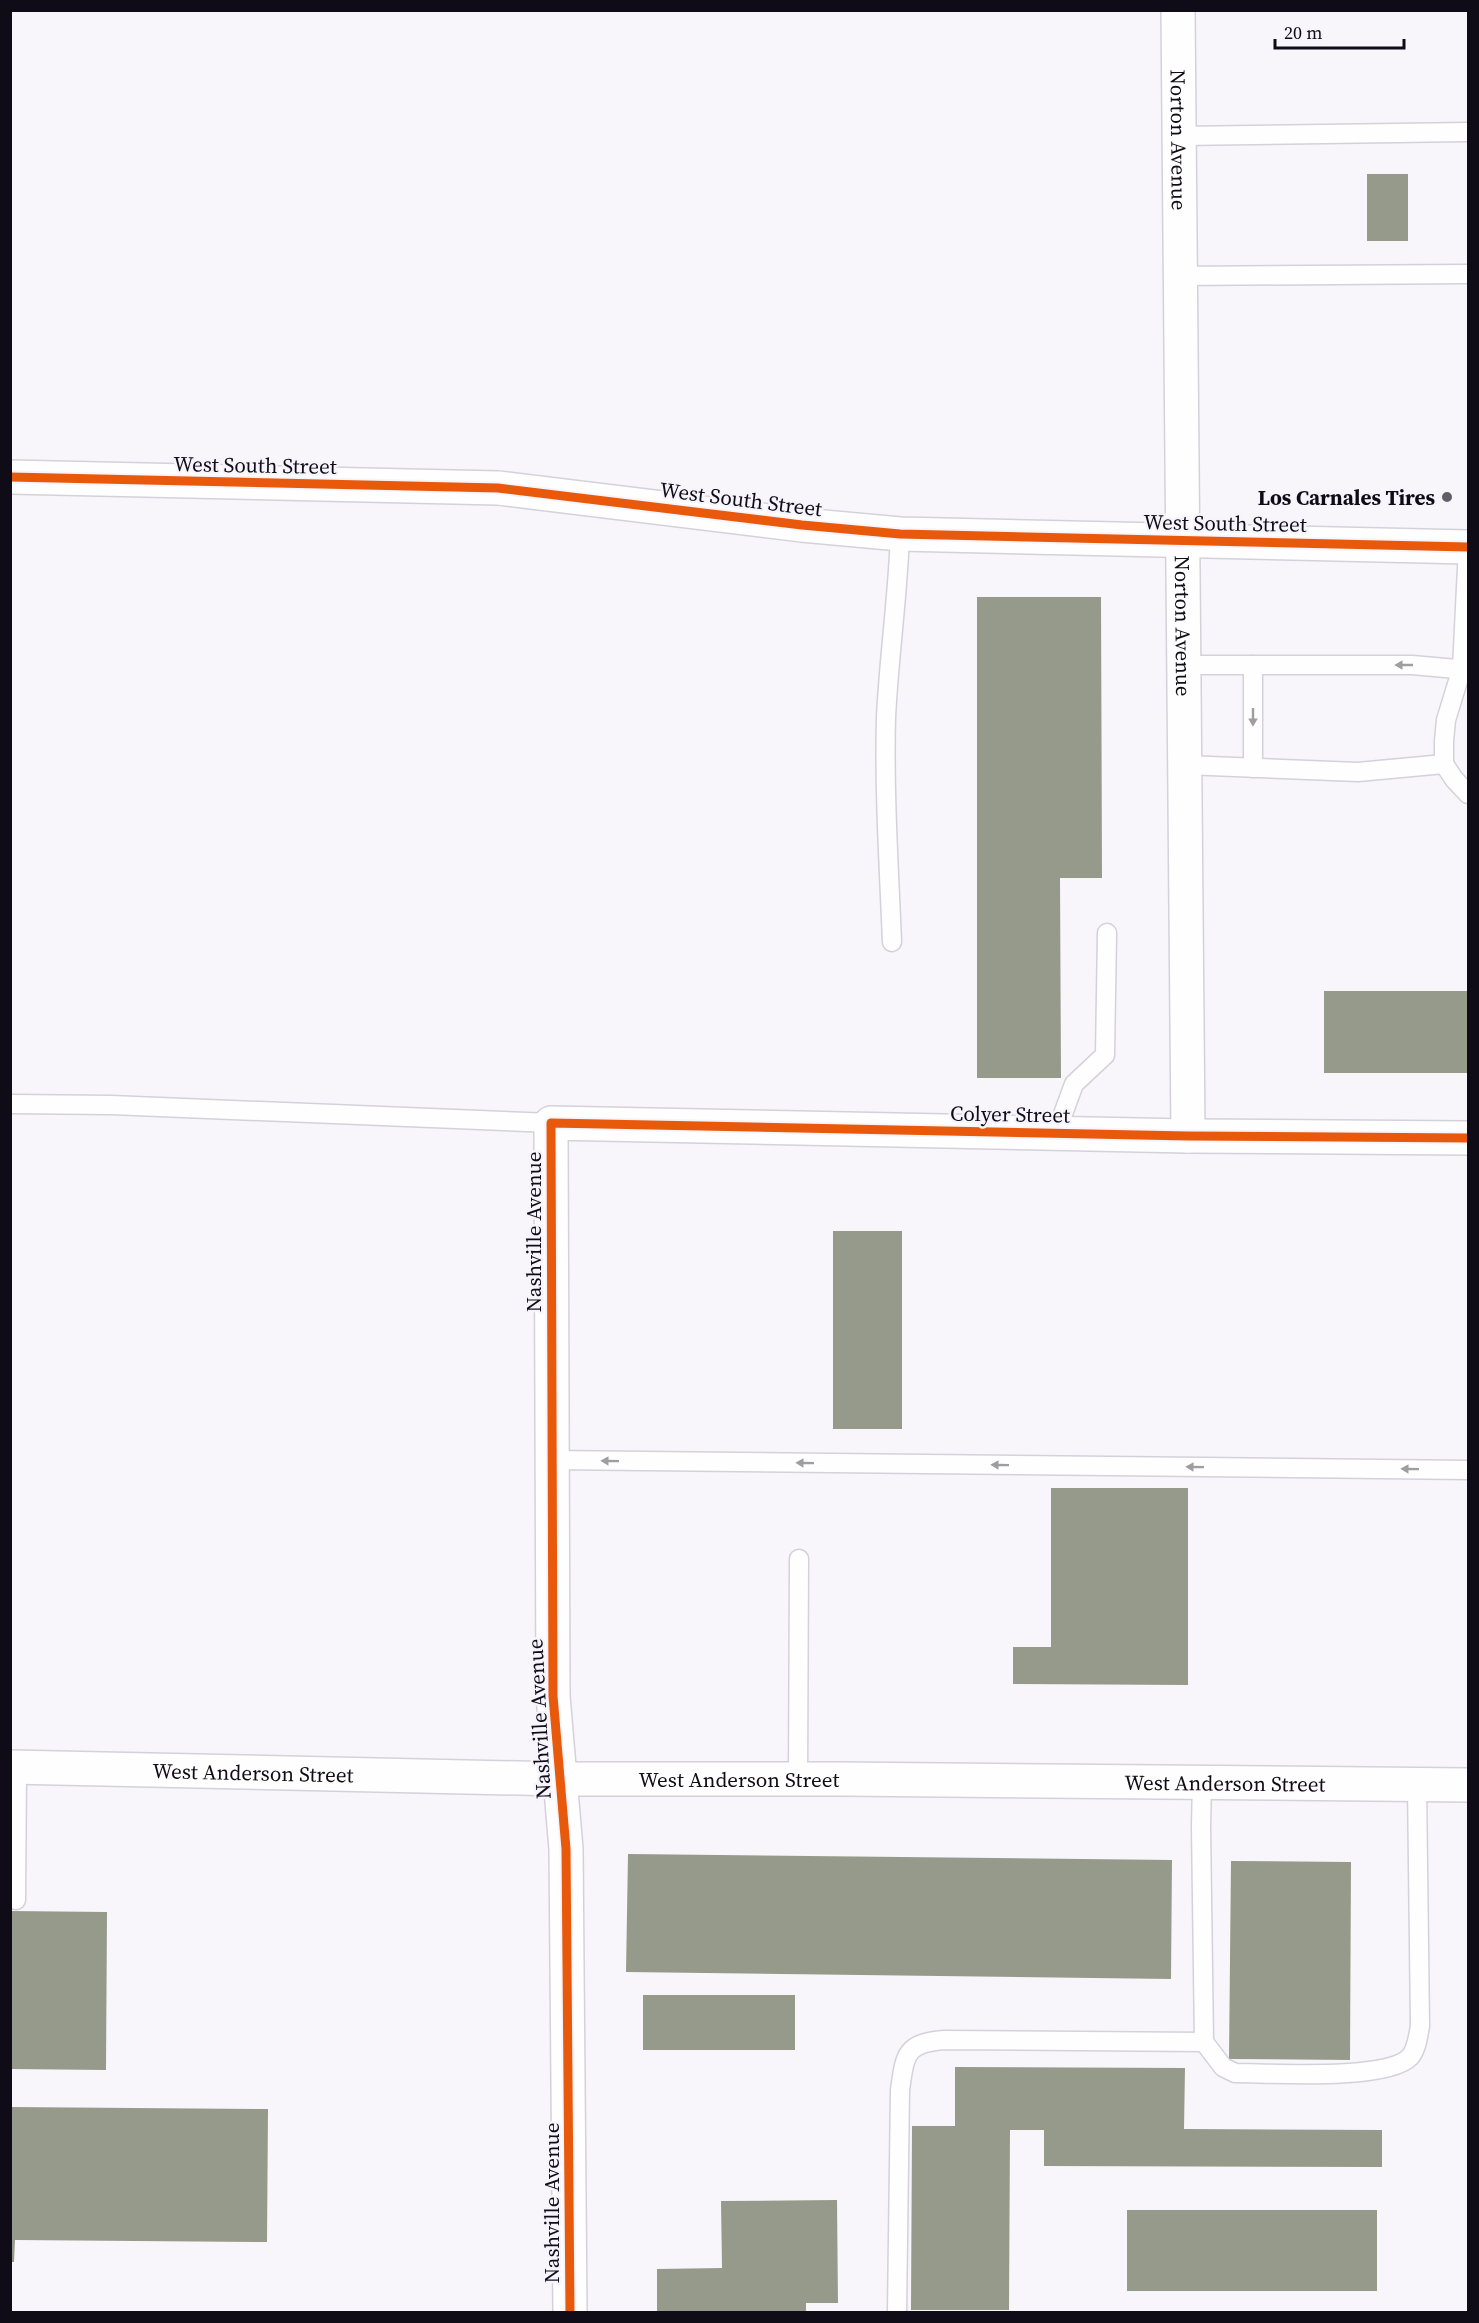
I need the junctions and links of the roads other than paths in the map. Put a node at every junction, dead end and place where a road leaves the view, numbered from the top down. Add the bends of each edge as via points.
1 (1178, 10) edge
2 (1468, 132) edge
3 (1179, 136) junction
4 (1468, 274) edge
5 (1180, 276) junction
6 (10, 477) edge
7 (900, 534) junction
8 (1184, 540) junction
9 (1468, 547) edge
10 (1184, 665) junction
11 (1253, 665) junction
12 (1465, 669) edge
13 (1444, 764) junction
14 (1185, 765) junction
15 (1253, 768) junction
16 (1468, 794) edge
17 (1107, 933) dead end
18 (892, 942) dead end
19 (10, 1104) edge
20 (551, 1123) junction
21 (1056, 1133) junction
22 (1188, 1136) junction
23 (1468, 1138) edge
24 (551, 1460) junction
25 (1468, 1470) edge
26 (799, 1559) dead end
27 (14, 1767) edge
28 (560, 1779) junction
29 (798, 1779) junction
30 (1202, 1782) junction
31 (1417, 1784) junction
32 (1468, 1785) edge
33 (16, 1900) dead end
34 (1204, 2042) junction
35 (570, 2313) edge
36 (897, 2313) edge

1 - 3 street, Norton Avenue
2 - 3 lane
3 - 5 street, Norton Avenue
4 - 5 lane
5 - 8 street, Norton Avenue
6 - 7 street, West South Street via 498,488
7 - 8 street, West South Street
7 - 18 lane via 886,716
8 - 9 street, West South Street
8 - 10 street, Norton Avenue
9 - 12 lane
10 - 11 lane
10 - 14 street, Norton Avenue
12 -> 11 lane
11 -> 15 lane
12 - 13 lane via 1446,720
13 - 15 lane via 1358,772
13 - 16 lane
14 - 15 lane
14 - 22 street, Norton Avenue
17 - 21 lane via 1105,1056 1074,1084
19 - 20 lane
20 - 21 street, Colyer Street
20 - 24 street, Nashville Avenue
21 - 22 street, Colyer Street
22 - 23 street, Colyer Street
25 -> 24 lane
24 - 28 street, Nashville Avenue via 552,1696
26 - 29 lane
27 - 28 street, West Anderson Street
27 - 33 lane
28 - 29 street, West Anderson Street
28 - 35 street, Nashville Avenue via 566,1850
29 - 30 street, West Anderson Street
30 - 31 street, West Anderson Street
30 - 34 lane
31 - 32 street, West Anderson Street
31 - 34 lane via 1420,2026 1418,2042 1410,2057 1390,2067 1362,2073 1235,2073 1223,2067
34 - 36 lane via 944,2040 912,2047 903,2064 900,2090

